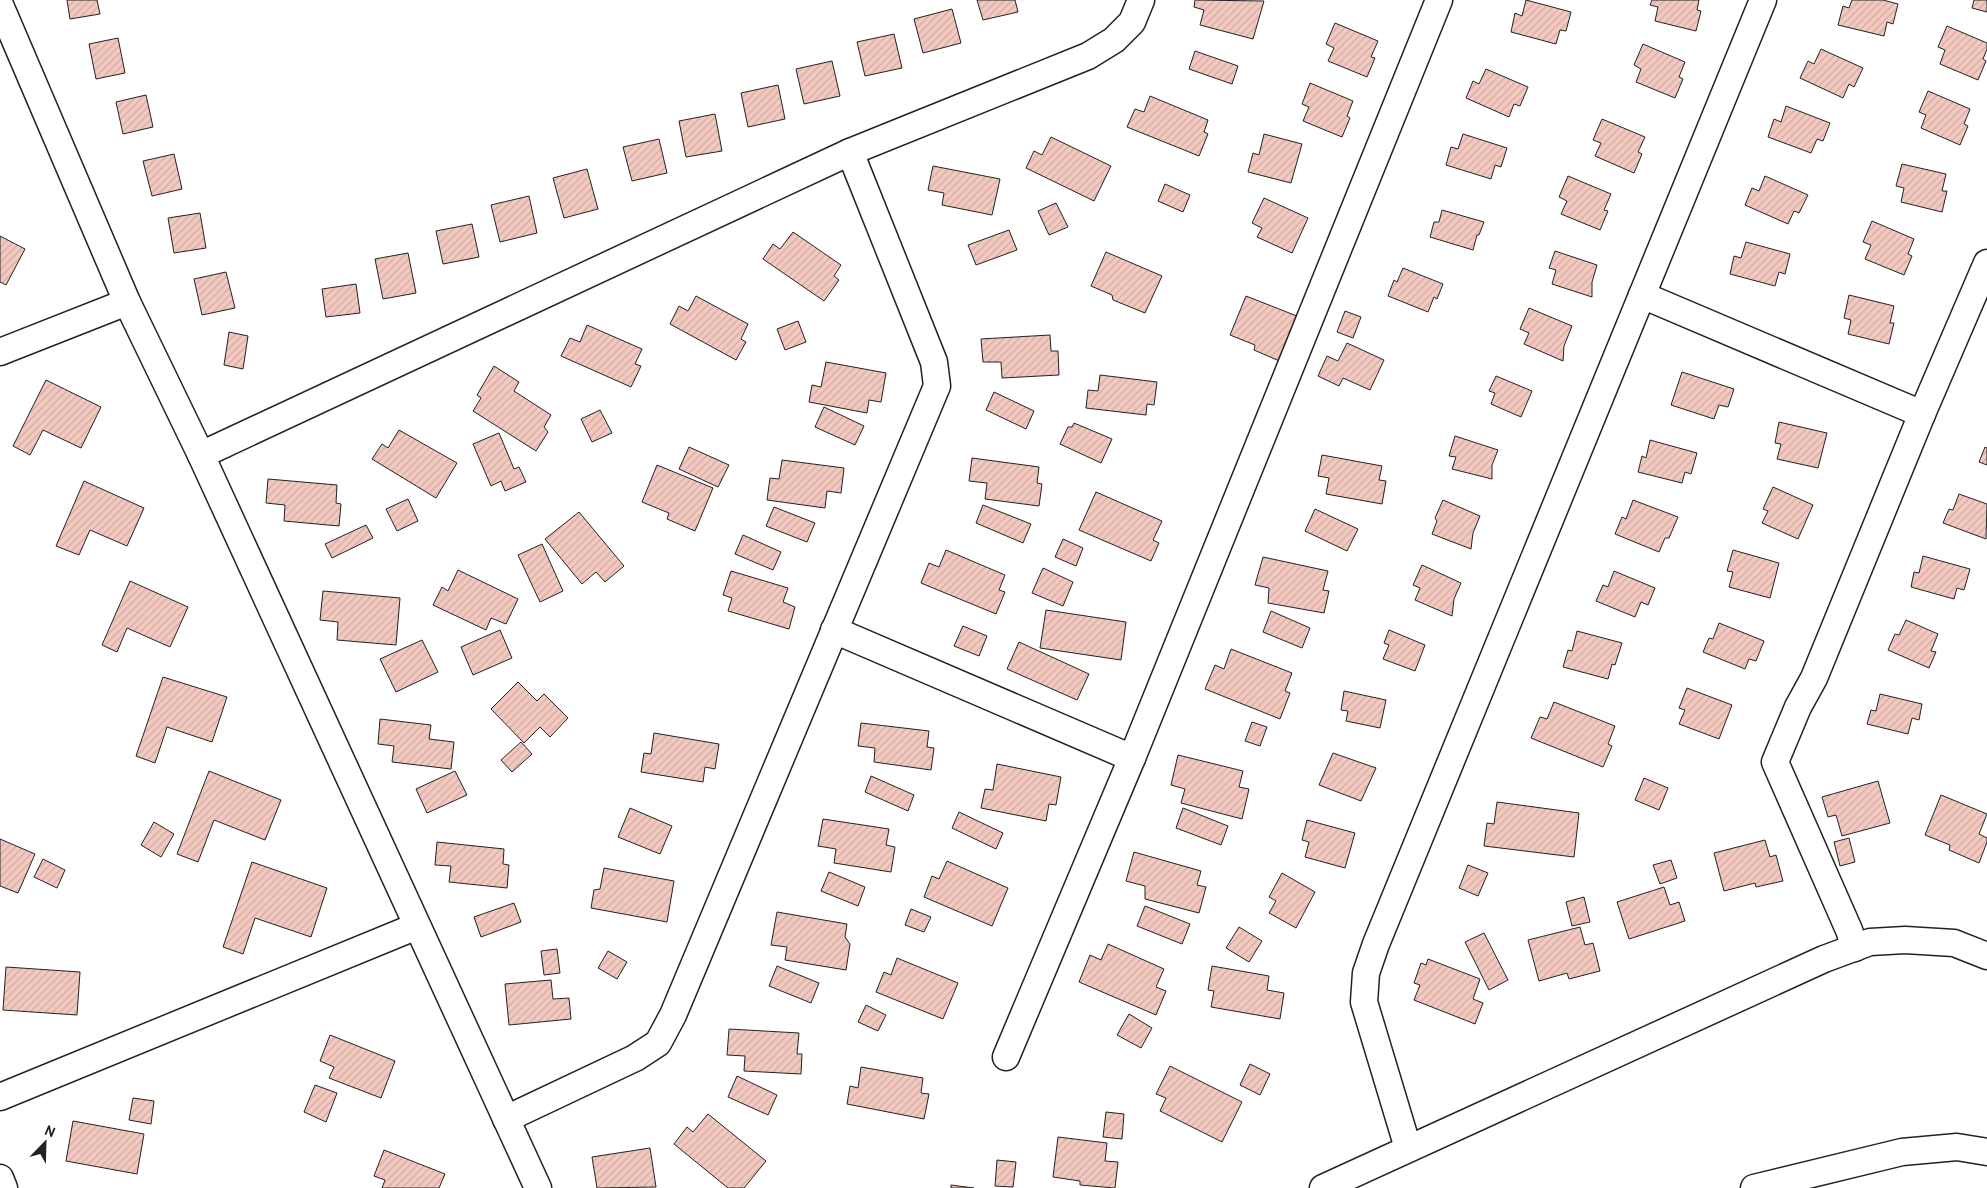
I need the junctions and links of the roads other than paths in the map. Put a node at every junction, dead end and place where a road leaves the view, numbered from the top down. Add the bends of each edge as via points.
1 (1141, 0) edge
2 (1439, 0) edge
3 (1764, 0) edge
4 (0, 5) edge
5 (850, 152) junction
6 (1987, 263) edge
7 (1642, 295) junction
8 (127, 302) junction
9 (0, 352) edge
10 (1922, 414) junction
11 (201, 455) junction
12 (834, 630) junction
13 (1132, 758) junction
14 (417, 926) junction
15 (1855, 948) junction
16 (1987, 956) edge
17 (1006, 1058) dead end
18 (0, 1098) edge
19 (506, 1119) junction
20 (1408, 1148) junction
21 (1987, 1152) edge
22 (0, 1178) edge
23 (4, 1188) edge
24 (538, 1188) edge
25 (1323, 1188) edge
26 (1754, 1188) edge

1 - 5 street via 1132,22 1114,40 1088,56
2 - 13 street
3 - 7 street
4 - 8 street
5 - 11 street
5 - 12 street via 934,362 937,386
6 - 10 street
7 - 10 street
7 - 20 street via 1366,973 1364,1002
8 - 9 street
8 - 11 street
10 - 15 street via 1814,678 1775,762
11 - 14 street
12 - 13 street
12 - 19 street via 674,1015 658,1043 635,1058
13 - 17 street
14 - 18 street
14 - 19 street
15 - 16 street via 1870,942 1905,940 1954,943
15 - 20 street via 1824,959
19 - 24 street
20 - 25 street
21 - 26 street via 1956,1148 1902,1152
22 - 23 street

